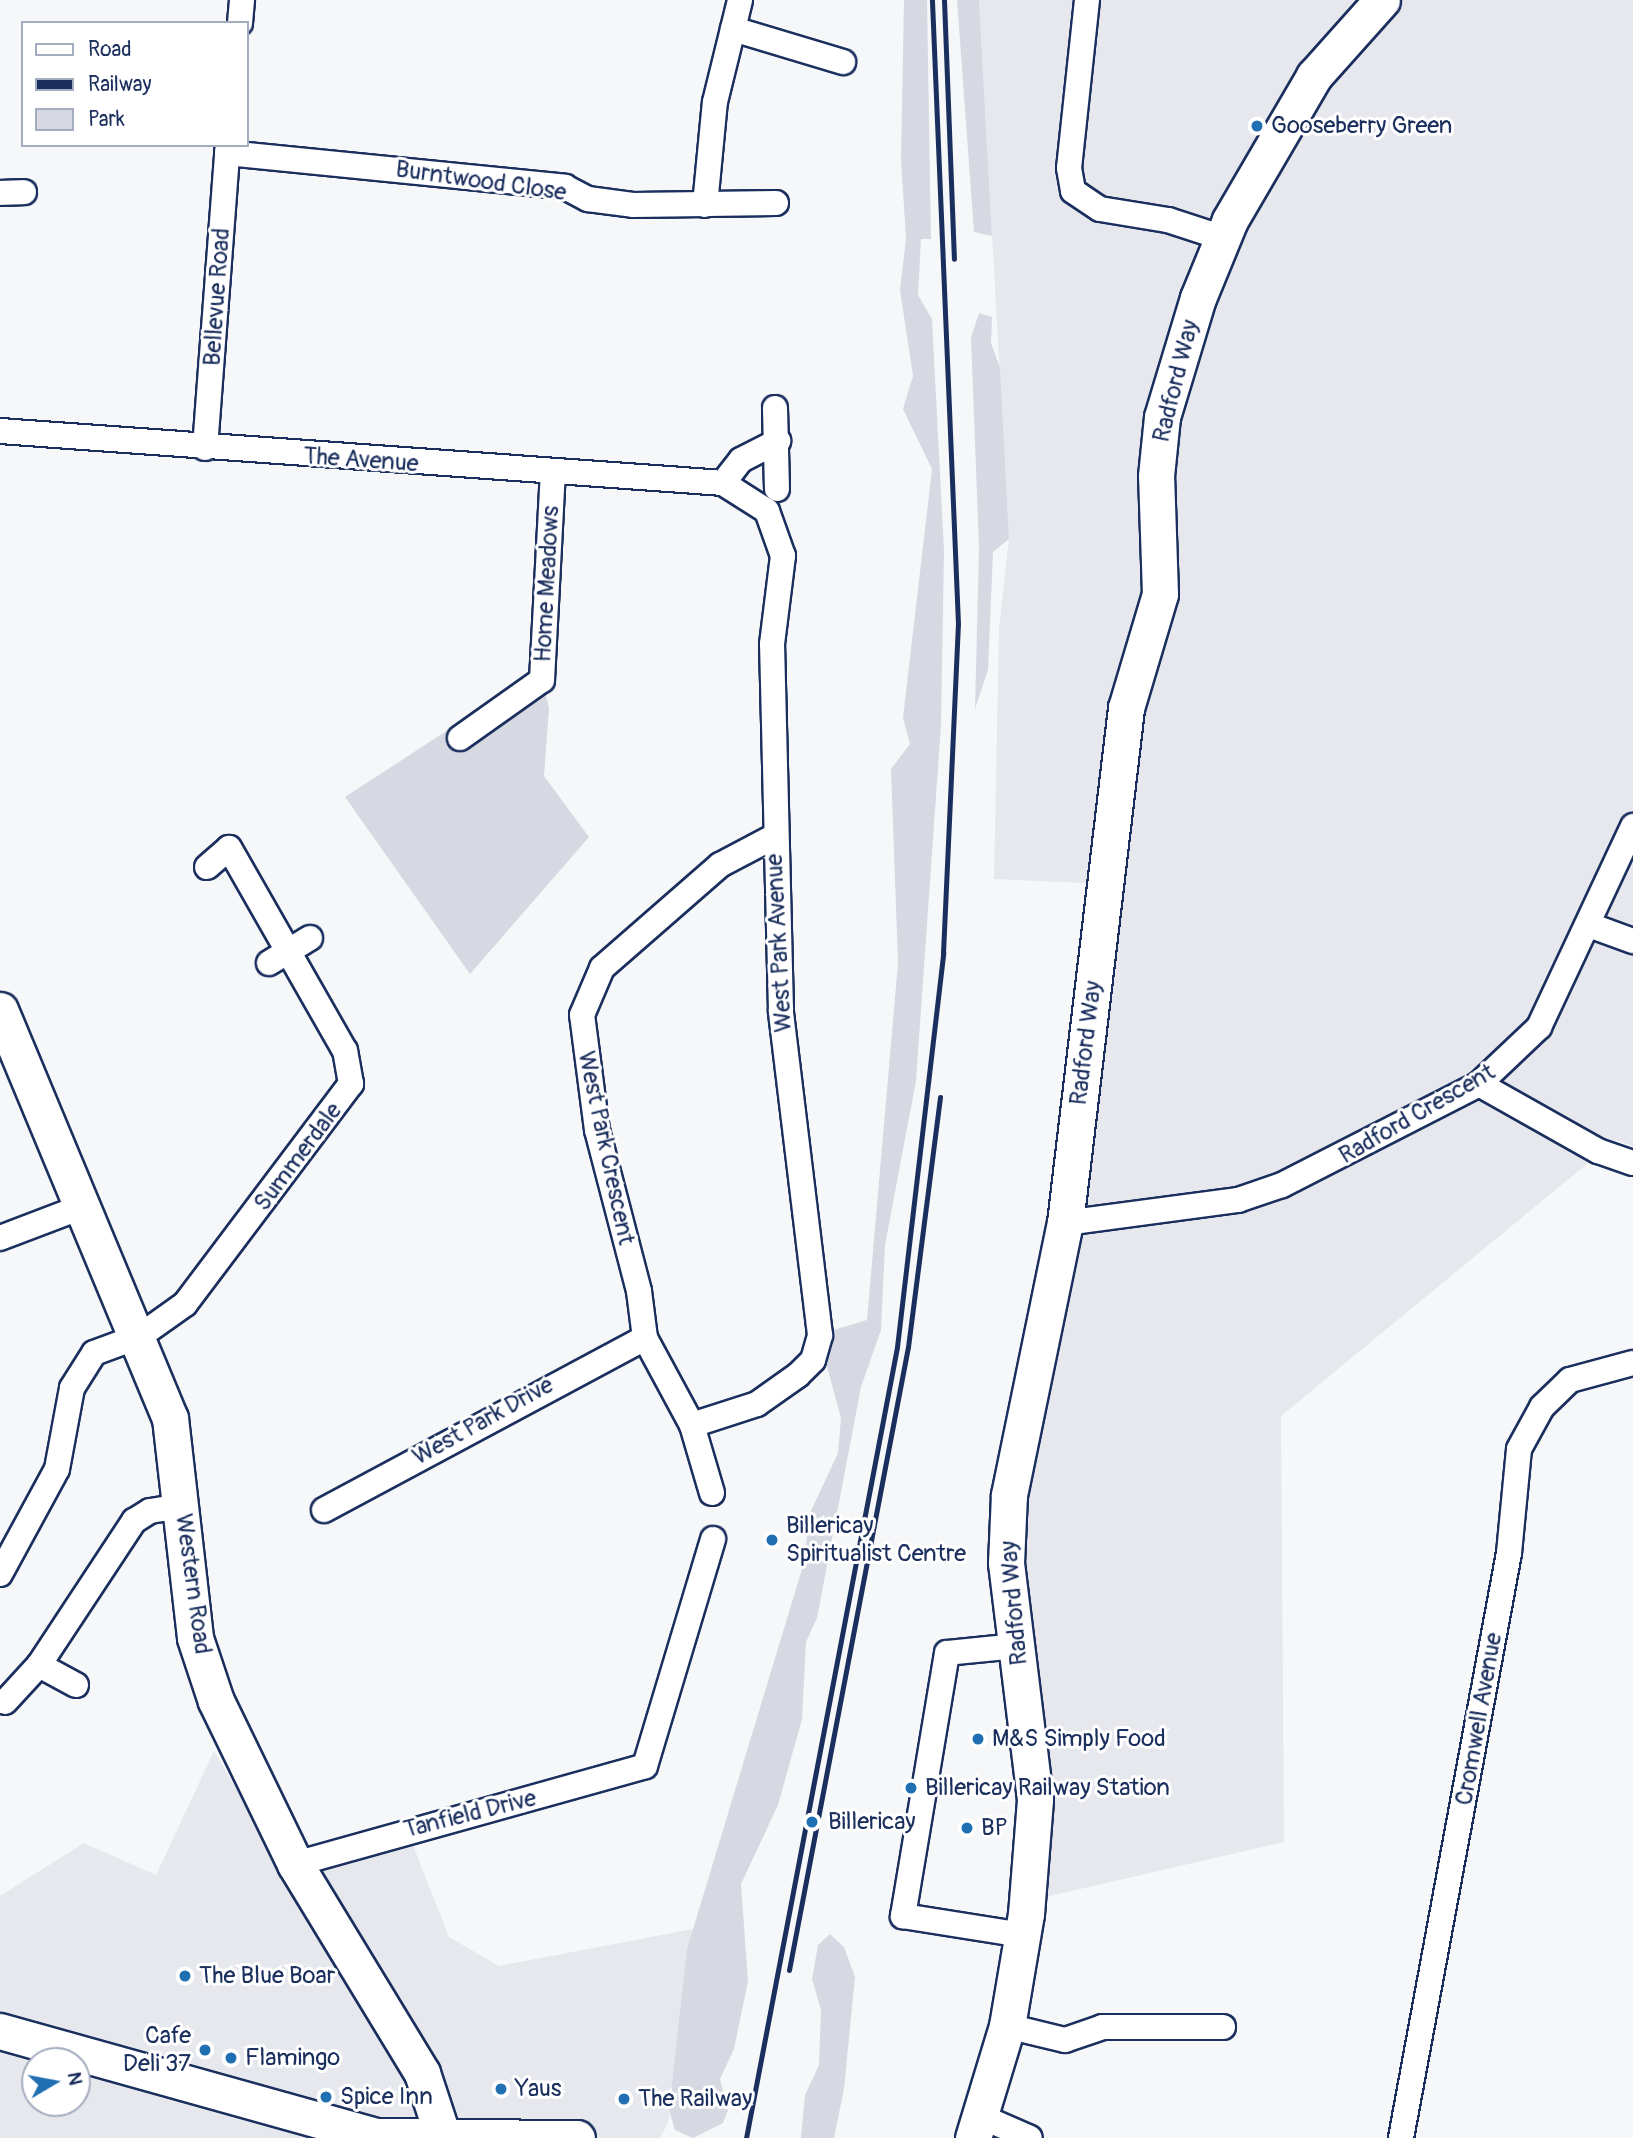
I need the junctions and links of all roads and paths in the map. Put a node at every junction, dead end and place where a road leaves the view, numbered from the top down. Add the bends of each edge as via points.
1 (242, 0) edge
2 (740, 0) edge
3 (1087, 0) edge
4 (1382, 0) edge
5 (240, 21) edge
6 (733, 29) junction
7 (843, 62) dead end
8 (228, 149) edge
9 (776, 203) dead end
10 (705, 205) junction
11 (1223, 238) junction
12 (775, 408) dead end
13 (0, 431) edge
14 (778, 441) junction
15 (205, 448) junction
16 (553, 471) junction
17 (723, 483) junction
18 (777, 489) dead end
19 (460, 738) dead end
20 (1633, 826) edge
21 (775, 836) junction
22 (207, 867) dead end
23 (1588, 925) junction
24 (1633, 941) edge
25 (0, 1010) edge
26 (1479, 1084) junction
27 (1633, 1163) edge
28 (79, 1208) junction
29 (1065, 1223) junction
30 (0, 1238) edge
31 (141, 1336) junction
32 (645, 1338) junction
33 (1633, 1363) edge
34 (692, 1425) junction
35 (712, 1493) dead end
36 (181, 1506) junction
37 (324, 1510) dead end
38 (713, 1539) dead end
39 (8, 1552) edge
40 (0, 1574) edge
41 (1017, 1646) junction
42 (39, 1665) junction
43 (76, 1685) dead end
44 (5, 1702) dead end
45 (295, 1864) junction
46 (1023, 1935) junction
47 (1007, 2026) junction
48 (1223, 2027) dead end
49 (0, 2031) edge
50 (977, 2127) edge
51 (434, 2136) edge
52 (577, 2138) edge
53 (1030, 2138) edge
54 (1401, 2138) edge

1 - 5 street
2 - 6 street
3 - 11 street via 1069,168 1073,191 1093,207 1168,220
4 - 11 street, Radford Way via 1314,76
6 - 7 street
6 - 10 street via 715,102
8 - 10 street, Burntwood Close via 565,187 588,199 633,205
8 - 15 street, Bellevue Road
9 - 10 street, Burntwood Close
11 - 29 street, Radford Way via 1162,417 1156,476 1160,594 1126,708
12 - 14 street
13 - 15 street, The Avenue
14 - 17 street via 741,460
14 - 18 street
15 - 16 street, The Avenue
16 - 17 street, The Avenue
16 - 19 street, Home Meadows via 542,680
17 - 21 street, West Park Avenue via 767,511 783,556 772,644
20 - 23 street, Radford Crescent
21 - 32 street, West Park Crescent via 720,865 663,913 601,968 585,1004 587,1080
21 - 34 street, West Park Avenue via 789,1103 820,1335 813,1360 798,1376 757,1404
22 - 31 street, Summerdale via 235,842 345,1051 351,1084 185,1304
23 - 24 street
23 - 26 street, Radford Crescent via 1539,1027
25 - 28 street, Western Road
26 - 27 street via 1598,1151
26 - 29 street, Radford Crescent via 1282,1185 1238,1200
28 - 30 street
28 - 31 street, Western Road
29 - 41 street, Radford Way via 1009,1495 1006,1563
31 - 36 street, Western Road via 170,1418
31 - 39 street, Summerdale via 94,1353 82,1370 57,1469
32 - 34 street, West Park Crescent
32 - 37 street, West Park Drive
33 - 54 street, Cromwell Avenue via 1570,1380 1542,1407 1519,1450 1509,1553
34 - 35 street, West Park Crescent
36 - 42 street via 150,1511 134,1521
36 - 45 street, Western Road via 195,1638 216,1701
38 - 45 street, Tanfield Drive via 645,1766
39 - 40 street, Summerdale
41 - 46 street, Radford Way via 1035,1799
41 - 46 street via 947,1653 903,1916
42 - 43 street
42 - 44 street
45 - 51 street, Western Road via 402,2036
46 - 47 street, Radford Way
47 - 48 street via 1065,2040 1102,2027
47 - 50 street, Radford Way
49 - 51 street via 375,2136
50 - 53 street
51 - 52 street

